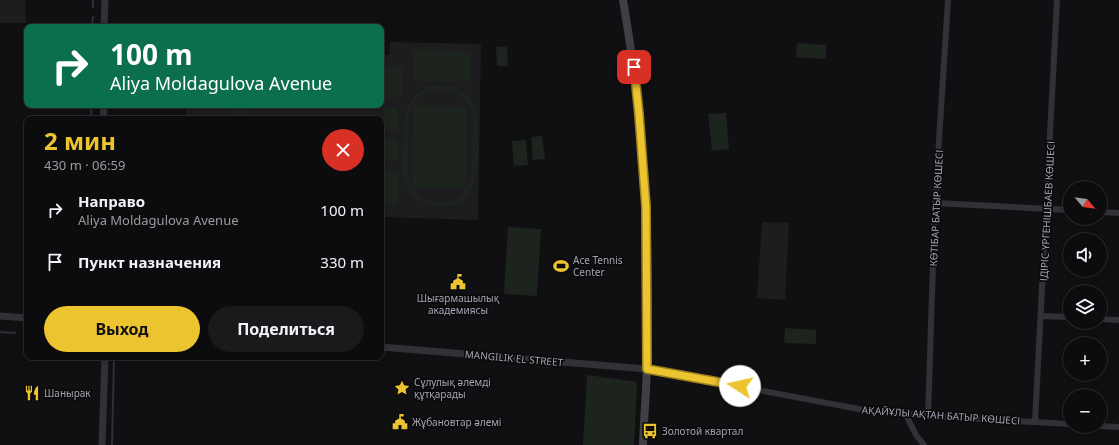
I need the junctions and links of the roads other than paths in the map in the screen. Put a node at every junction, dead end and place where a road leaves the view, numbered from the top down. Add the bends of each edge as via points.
1 (105, 0) edge
2 (623, 0) edge
3 (948, 0) edge
4 (1057, 0) edge
5 (104, 24) edge
6 (935, 202) junction
7 (1047, 208) junction
8 (1063, 209) edge
9 (1107, 212) edge
10 (1119, 213) edge
11 (0, 316) edge
12 (1041, 316) junction
13 (1063, 317) edge
14 (24, 318) edge
15 (1107, 319) edge
16 (1119, 320) edge
17 (384, 347) edge
18 (105, 360) edge
19 (647, 369) junction
20 (905, 414) junction
21 (928, 416) junction
22 (1035, 422) junction
23 (1063, 424) edge
24 (1107, 426) edge
25 (1119, 427) edge
26 (102, 445) edge
27 (643, 445) edge
28 (924, 445) edge

1 - 5 street
2 - 19 main road via 635,75 646,207
3 - 6 street, КӨТІБАР БАТЫР КӨШЕСІ
4 - 7 street, ІДІРІС ҮРГЕНІШБАЕВ КӨШЕСІ
6 - 7 street
6 - 21 street, КӨТІБАР БАТЫР КӨШЕСІ
7 - 8 street
7 - 12 street, ІДІРІС ҮРГЕНІШБАЕВ КӨШЕСІ
9 - 10 street
11 - 14 street
12 - 13 street
12 - 22 street, ІДІРІС ҮРГЕНІШБАЕВ КӨШЕСІ
15 - 16 street
17 - 19 street, MANGILIK EL STREET
18 - 26 street
19 - 20 street, АҚАЙҰЛЫ АҚТАН БАТЫР КӨШЕСІ via 849,408
19 - 27 main road
20 - 21 street, АҚАЙҰЛЫ АҚТАН БАТЫР КӨШЕСІ
20 - 28 street
21 - 22 street, АҚАЙҰЛЫ АҚТАН БАТЫР КӨШЕСІ
22 - 23 street, АҚАЙҰЛЫ АҚТАН БАТЫР КӨШЕСІ
24 - 25 street

